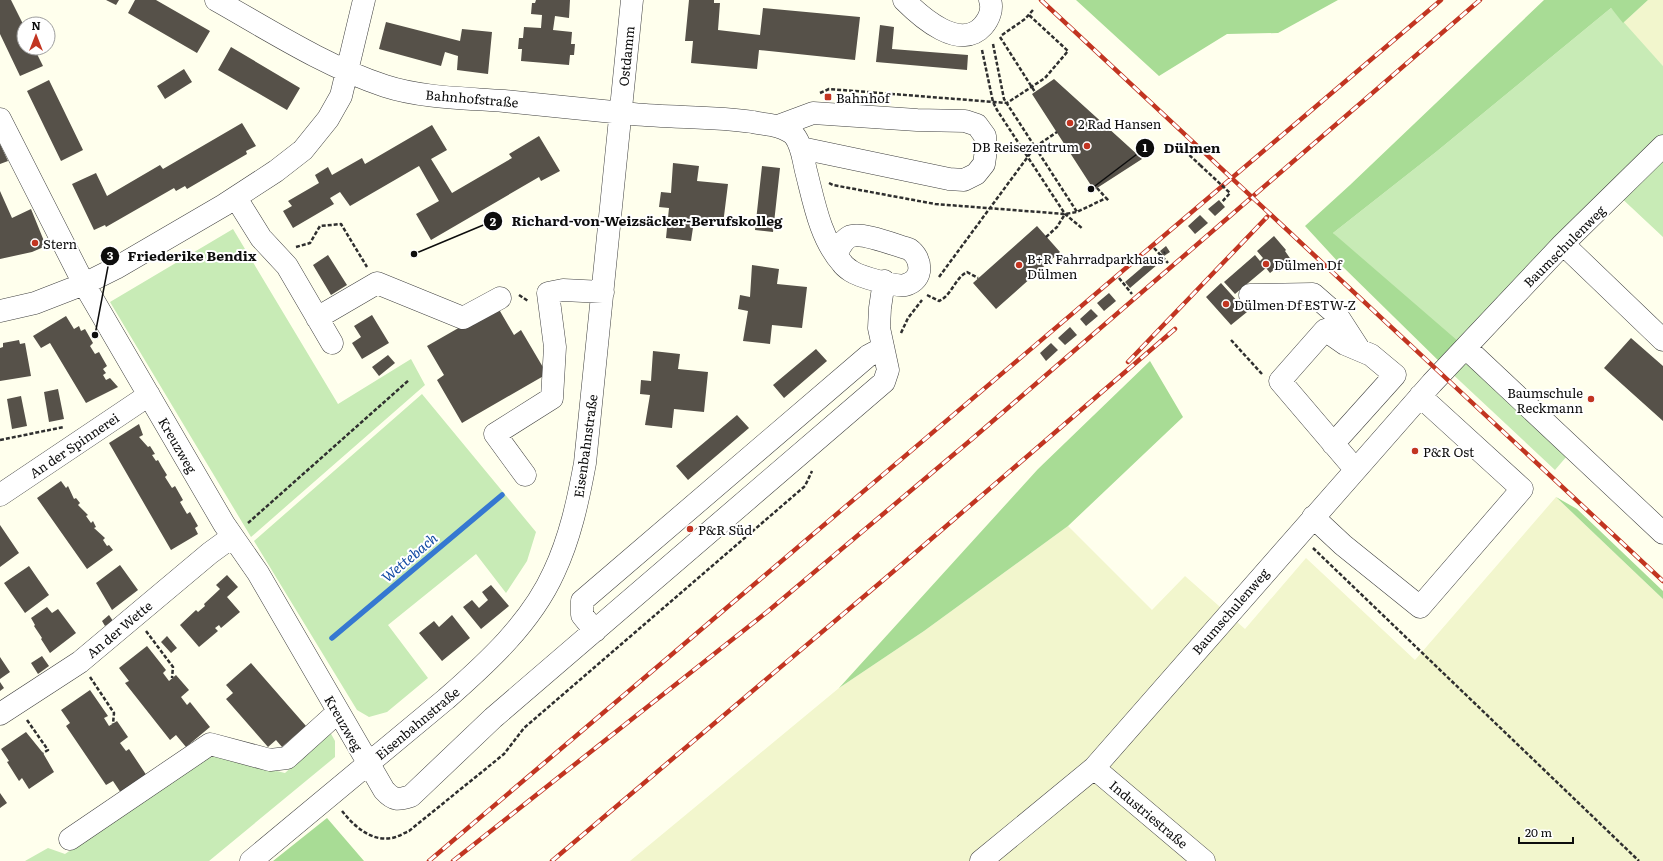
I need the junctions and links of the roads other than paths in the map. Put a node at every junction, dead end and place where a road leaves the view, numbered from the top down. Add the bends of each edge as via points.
1 (216, 0) edge
2 (364, 0) edge
3 (632, 0) edge
4 (904, 0) edge
5 (990, 0) edge
6 (347, 71) junction
7 (620, 113) junction
8 (0, 119) edge
9 (778, 126) junction
10 (1663, 146) edge
11 (801, 148) junction
12 (236, 198) junction
13 (1563, 244) junction
14 (836, 254) junction
15 (884, 281) junction
16 (84, 284) junction
17 (603, 292) junction
18 (1250, 295) dead end
19 (500, 298) road end
20 (0, 310) edge
21 (317, 318) junction
22 (1663, 340) edge
23 (332, 343) dead end
24 (883, 348) junction
25 (1466, 348) junction
26 (1360, 350) junction
27 (149, 395) junction
28 (1420, 396) junction
29 (1333, 444) junction
30 (1355, 470) junction
31 (525, 475) dead end
32 (0, 495) edge
33 (1313, 517) junction
34 (1663, 533) edge
35 (232, 537) junction
36 (595, 631) junction
37 (8, 708) edge
38 (338, 712) junction
39 (368, 764) junction
40 (1094, 768) junction
41 (70, 839) dead end
42 (251, 861) edge
43 (981, 861) edge
44 (1204, 861) edge

1 - 6 street, Bahnhofstraße via 312,55
2 - 6 street
3 - 7 street, Ostdamm
4 - 5 street via 929,23 946,32 963,34 988,31
6 - 7 street, Bahnhofstraße via 386,86 429,95 580,107
6 - 12 street via 338,102 303,150
7 - 9 street, Bahnhofstraße
7 - 17 street, Eisenbahnstraße
8 - 16 street, Kreuzweg
9 - 11 street via 793,134
9 - 11 street via 813,113 965,121 977,125 985,136 986,150 984,164 976,174 964,180
10 - 13 street, Baumschulenweg
11 - 14 street via 825,238
12 - 16 street
12 - 21 street via 260,238 287,266
13 - 22 street
13 - 25 street, Baumschulenweg
14 - 15 street via 850,271
14 - 15 street via 848,237 858,234 909,249 916,254 920,263 919,273 914,280 906,285
15 - 24 street via 879,328
16 - 20 street via 35,303
16 - 27 street, Kreuzweg
17 - 31 street via 563,290 548,293 555,347 552,398 495,434
17 - 39 street, Eisenbahnstraße via 585,464 568,536 554,572 537,602 498,650 446,699
18 - 26 street via 1313,294 1337,315
19 - 21 street via 463,318 377,284
21 - 23 street
24 - 36 street via 888,370 884,382
24 - 36 street via 868,356 582,601 582,615
25 - 28 street, Baumschulenweg
25 - 34 street
26 - 29 street via 1371,355 1394,375
26 - 29 street via 1345,344 1325,330 1280,381
27 - 32 street, An der Spinnerei
27 - 35 street, Kreuzweg
28 - 30 street, Baumschulenweg
28 - 33 street via 1522,489 1420,607 1343,545
29 - 30 street
30 - 33 street, Baumschulenweg
33 - 40 street, Baumschulenweg
35 - 37 street, An der Wette via 80,662
35 - 38 street, Kreuzweg via 258,573
36 - 39 street, Kreuzweg via 493,718 411,796 391,798
38 - 39 street, Kreuzweg
38 - 41 street via 287,758 270,760 210,744
39 - 42 street, Eisenbahnstraße
40 - 43 street, Baumschulenweg
40 - 44 street, Industriestraße

